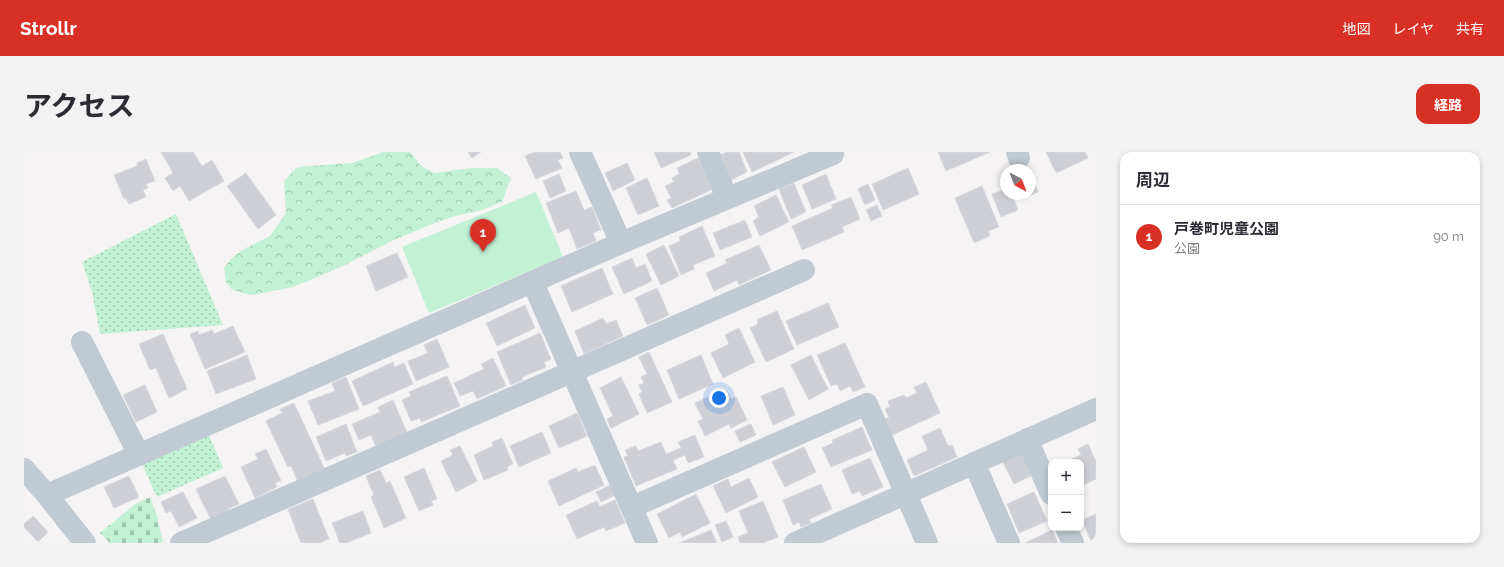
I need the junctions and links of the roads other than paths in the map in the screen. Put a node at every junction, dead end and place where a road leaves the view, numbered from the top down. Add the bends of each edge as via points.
1 (580, 152) edge
2 (708, 152) edge
3 (832, 152) edge
4 (727, 198) junction
5 (621, 243) junction
6 (804, 270) dead end
7 (533, 283) junction
8 (82, 342) dead end
9 (572, 371) junction
10 (1096, 409) edge
11 (1027, 439) junction
12 (139, 455) junction
13 (974, 463) junction
14 (24, 470) edge
15 (1048, 487) edge
16 (907, 494) junction
17 (47, 495) junction
18 (632, 507) junction
19 (1067, 531) edge
20 (85, 543) edge
21 (181, 543) edge
22 (647, 543) edge
23 (795, 543) edge
24 (927, 543) edge
25 (1009, 543) edge
26 (1073, 543) edge

1 - 5 street
2 - 4 street
3 - 4 street via 833,154
4 - 5 street
5 - 7 street
6 - 9 street
7 - 9 street
7 - 12 street
8 - 12 street
9 - 18 street
9 - 21 street
10 - 11 street
11 - 13 street
11 - 15 street
12 - 17 street
13 - 16 street
13 - 25 street
14 - 17 street
16 - 18 street via 866,404
16 - 23 street
16 - 24 street
17 - 20 street
18 - 22 street
19 - 26 street

